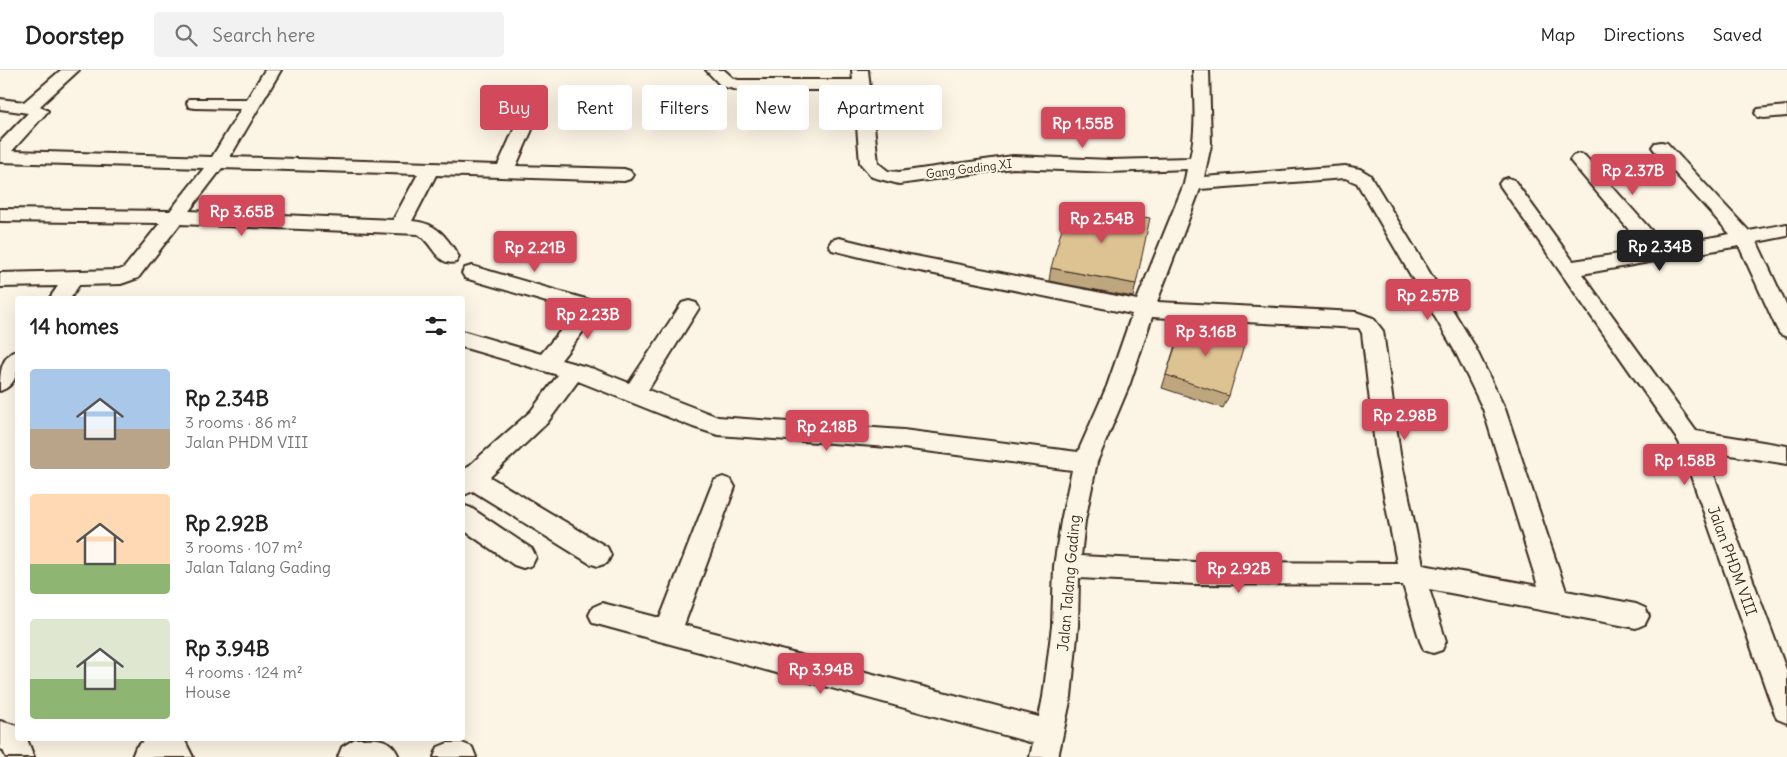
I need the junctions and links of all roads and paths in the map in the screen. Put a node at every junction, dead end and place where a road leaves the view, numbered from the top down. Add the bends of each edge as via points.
1 (72, 70) edge
2 (273, 70) edge
3 (714, 70) edge
4 (1201, 70) edge
5 (861, 78) edge
6 (195, 103) dead end
7 (0, 104) edge
8 (253, 104) junction
9 (28, 107) junction
10 (1787, 111) edge
11 (1764, 112) dead end
12 (524, 130) edge
13 (1661, 147) dead end
14 (0, 155) edge
15 (1579, 160) dead end
16 (218, 162) junction
17 (431, 168) junction
18 (505, 171) junction
19 (1196, 174) junction
20 (624, 175) dead end
21 (1508, 184) dead end
22 (0, 215) edge
23 (174, 217) junction
24 (399, 227) junction
25 (1787, 230) edge
26 (1745, 238) junction
27 (839, 245) dead end
28 (1662, 254) junction
29 (449, 257) dead end
30 (1568, 269) junction
31 (472, 273) dead end
32 (0, 280) edge
33 (73, 280) junction
34 (61, 296) edge
35 (689, 308) dead end
36 (1144, 308) junction
37 (1787, 329) edge
38 (465, 340) edge
39 (15, 362) edge
40 (546, 363) junction
41 (573, 371) junction
42 (0, 383) edge
43 (15, 389) edge
44 (0, 394) edge
45 (634, 394) junction
46 (1689, 439) junction
47 (1787, 455) edge
48 (1085, 462) junction
49 (467, 482) edge
50 (723, 487) dead end
51 (465, 517) edge
52 (598, 555) dead end
53 (523, 557) dead end
54 (1067, 566) junction
55 (1412, 574) junction
56 (1556, 601) junction
57 (602, 615) dead end
58 (1636, 616) dead end
59 (668, 633) junction
60 (1433, 641) dead end
61 (1787, 709) edge
62 (0, 735) edge
63 (166, 741) edge
64 (169, 741) edge
65 (1047, 746) edge
66 (20, 757) edge
67 (146, 757) edge
68 (180, 757) edge
69 (352, 757) edge
70 (385, 757) edge
71 (448, 757) edge
72 (462, 757) edge

1 - 9 street
2 - 8 street
3 - 5 street via 727,82 738,85
4 - 19 street, Jalan Talang Gading via 1202,145
5 - 19 street, Gang Gading XI via 869,163 881,176 899,178 1013,162
6 - 8 street
7 - 9 street
8 - 16 street
9 - 14 street via 39,111 37,115
10 - 11 street
12 - 18 street
13 - 26 street
14 - 16 street
15 - 28 street
16 - 17 street
16 - 23 street
17 - 18 street
17 - 24 street
18 - 20 street
19 - 36 street, Jalan Talang Gading
19 - 56 street, Gang Gading XI via 1345,172 1364,179 1466,351 1494,409
21 - 30 street, Jalan PHDM VIII
22 - 23 street
23 - 24 street
23 - 33 street via 126,276
24 - 29 street via 428,230 436,236
25 - 26 street
26 - 28 street
26 - 37 street
27 - 36 street
28 - 30 street
30 - 46 street, Jalan PHDM VIII
31 - 40 street via 589,307
32 - 33 street
33 - 34 street
35 - 45 street
36 - 48 street, Jalan Talang Gading via 1118,386
36 - 55 street via 1299,315 1356,320 1368,325 1372,331 1388,454
38 - 40 street
39 - 42 street
40 - 41 street
41 - 45 street
41 - 49 street via 539,417
43 - 44 street
45 - 48 street via 718,426 903,440
46 - 47 street
46 - 61 street, Jalan PHDM VIII
48 - 54 street, Jalan Talang Gading
49 - 52 street
50 - 59 street
51 - 53 street
54 - 55 street via 1252,574
54 - 65 street, Jalan Talang Gading via 1065,626 1057,697
55 - 56 street
55 - 60 street
56 - 58 street
57 - 59 street
59 - 65 street
62 - 66 street via 12,738
63 - 67 street
64 - 68 street
69 - 70 street via 372,748
71 - 72 street

